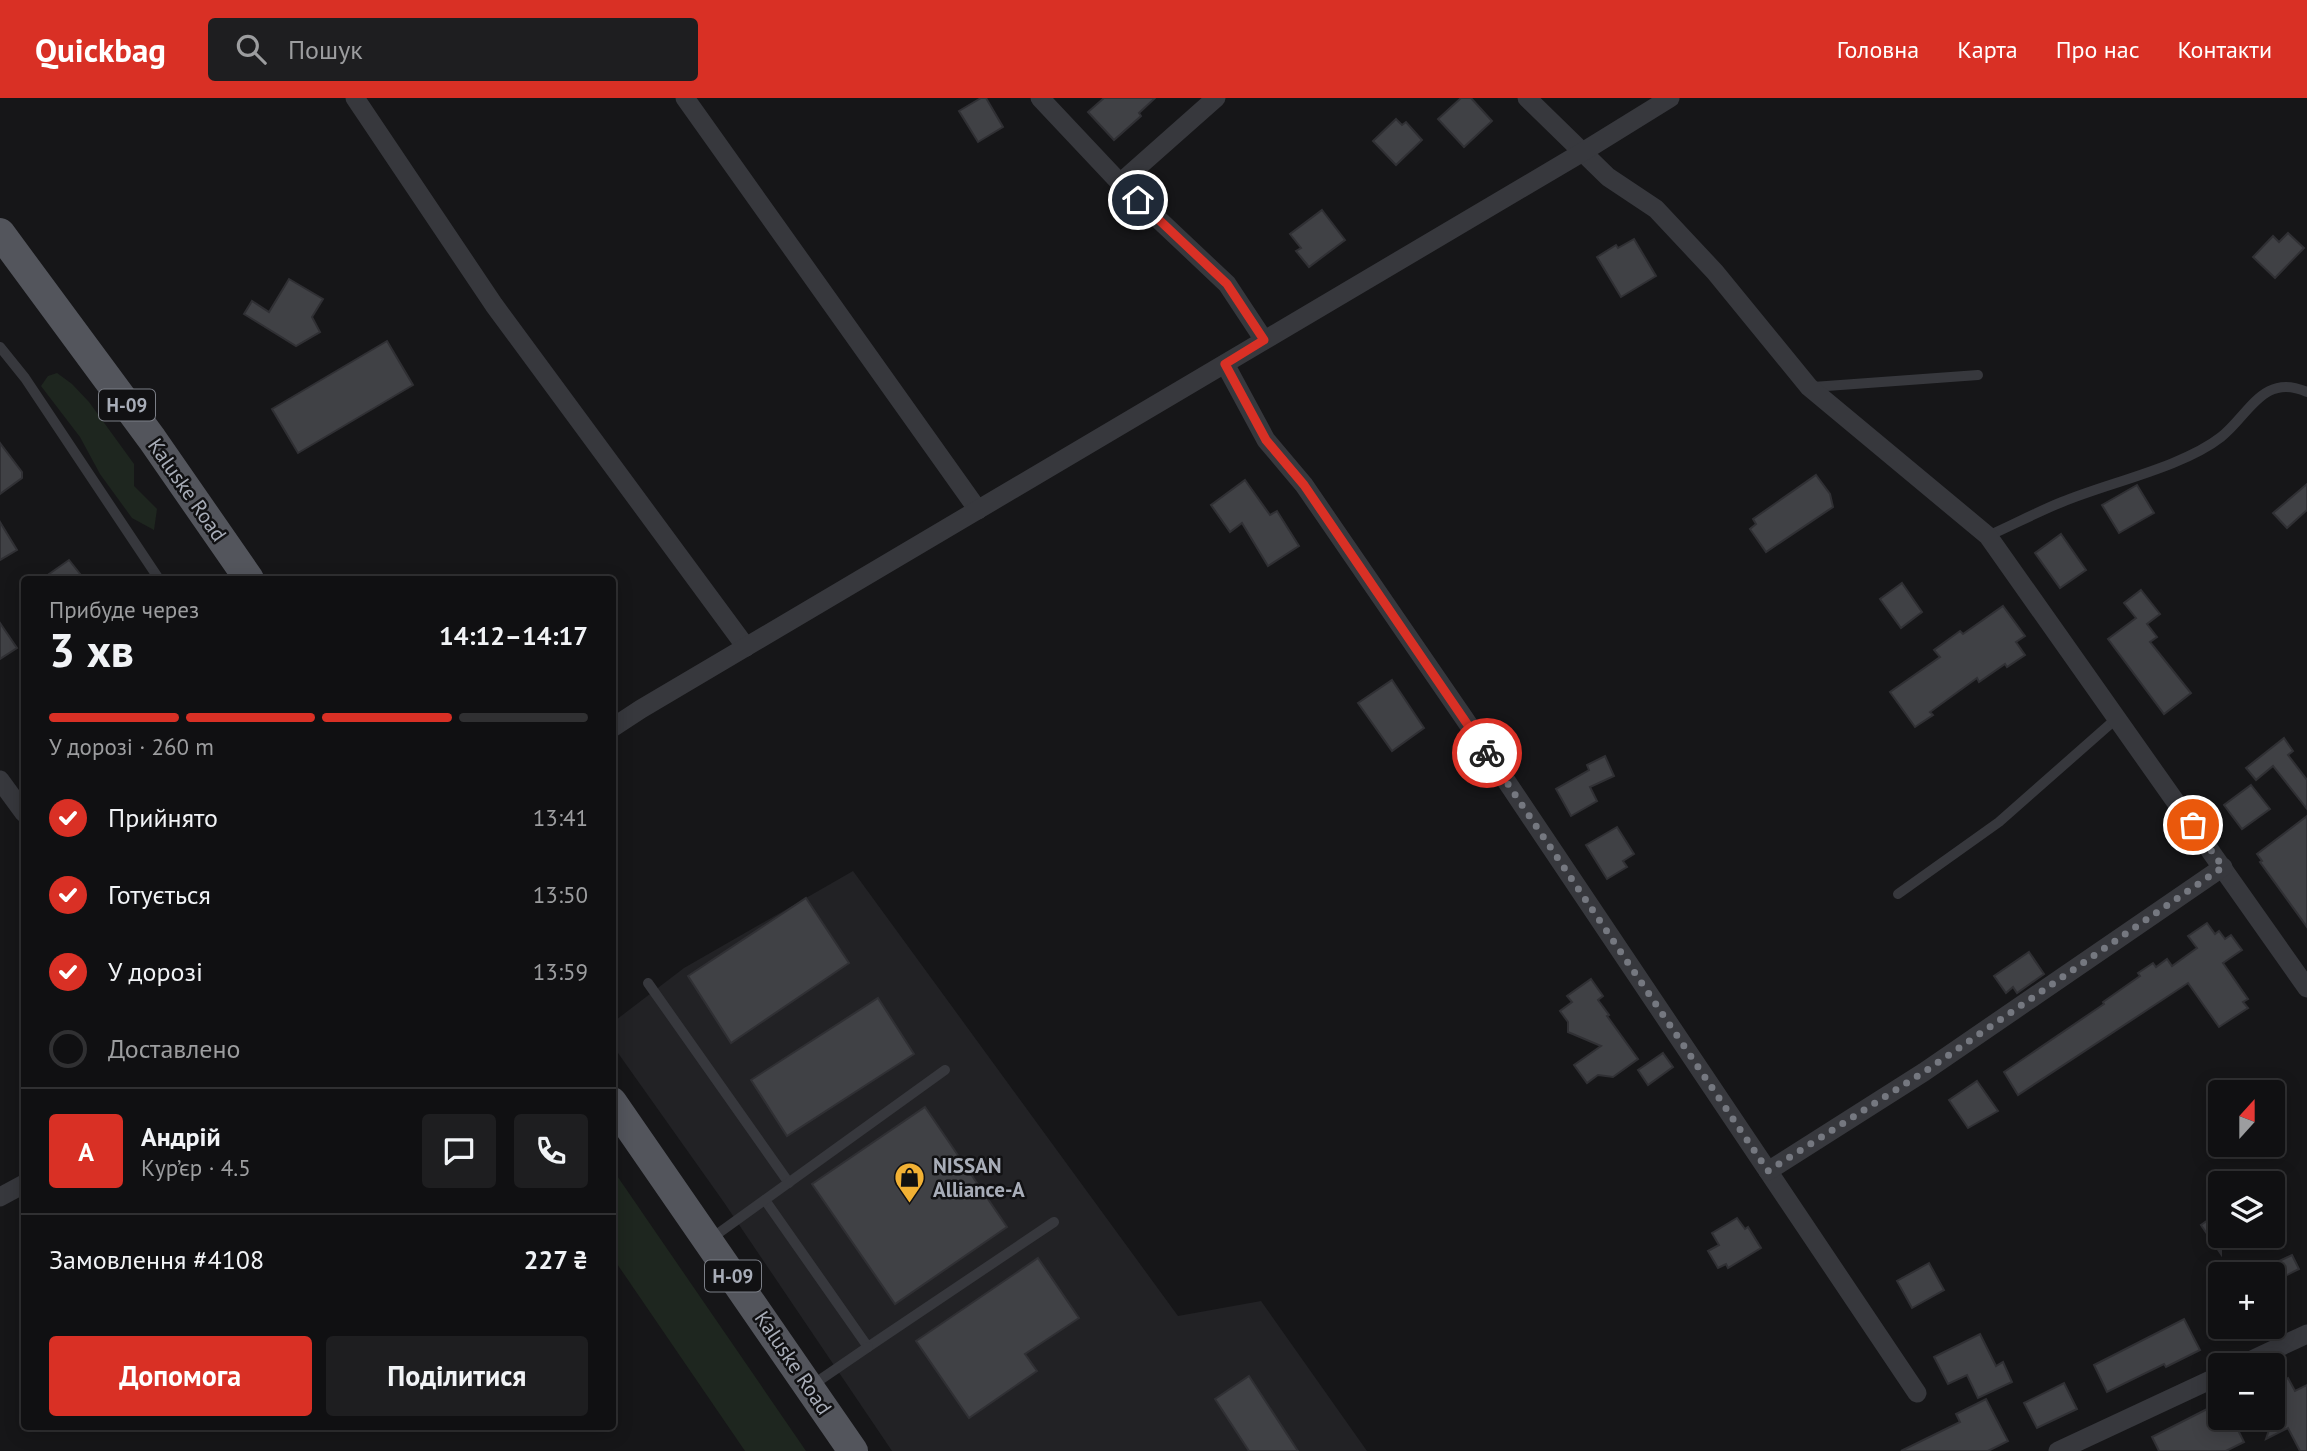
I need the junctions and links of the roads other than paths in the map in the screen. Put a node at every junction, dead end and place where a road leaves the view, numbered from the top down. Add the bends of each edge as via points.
1 (355, 98) edge
2 (684, 98) edge
3 (1040, 98) edge
4 (1216, 98) edge
5 (1527, 98) edge
6 (1670, 98) edge
7 (1581, 153) junction
8 (1120, 183) junction
9 (0, 233) edge
10 (1264, 340) junction
11 (0, 347) edge
12 (1225, 364) junction
13 (1978, 375) dead end
14 (1809, 387) junction
15 (2307, 392) edge
16 (978, 510) junction
17 (1989, 536) junction
18 (157, 576) edge
19 (247, 576) edge
20 (746, 647) junction
21 (2117, 718) junction
22 (616, 725) edge
23 (0, 780) edge
24 (21, 809) edge
25 (2223, 867) junction
26 (1898, 894) dead end
27 (648, 983) dead end
28 (2307, 988) edge
29 (945, 1070) dead end
30 (616, 1108) edge
31 (1768, 1171) junction
32 (789, 1183) junction
33 (21, 1185) edge
34 (1, 1194) edge
35 (765, 1200) junction
36 (1054, 1222) dead end
37 (709, 1241) junction
38 (2307, 1334) edge
39 (868, 1347) junction
40 (2267, 1353) edge
41 (2208, 1381) edge
42 (809, 1388) junction
43 (1917, 1393) dead end
44 (853, 1451) edge
45 (2059, 1451) edge

1 - 20 street via 494,305
2 - 16 street
3 - 8 street
4 - 8 street
5 - 7 street
6 - 7 street
7 - 10 street
7 - 14 street via 1656,209 1715,272
8 - 10 street via 1227,284
9 - 19 main road, Kaluske Road / Н-09
10 - 12 street
11 - 18 lane via 26,378
12 - 16 street
12 - 31 street via 1266,440 1304,485
13 - 14 lane
14 - 17 street
15 - 17 lane via 2281,386 2265,392 2221,437 2183,458 2061,502
16 - 20 street
17 - 21 street
20 - 22 street
21 - 25 street
21 - 26 lane via 1999,822
23 - 24 street
25 - 28 street
25 - 31 street via 1924,1072
27 - 32 lane
29 - 32 lane
30 - 37 main road, Kaluske Road / Н-09
31 - 43 street
32 - 35 lane
33 - 34 street
35 - 37 lane
35 - 39 lane
36 - 39 lane
37 - 42 main road, Kaluske Road / Н-09
38 - 40 street
39 - 42 lane
41 - 45 street
42 - 44 main road, Kaluske Road / Н-09

